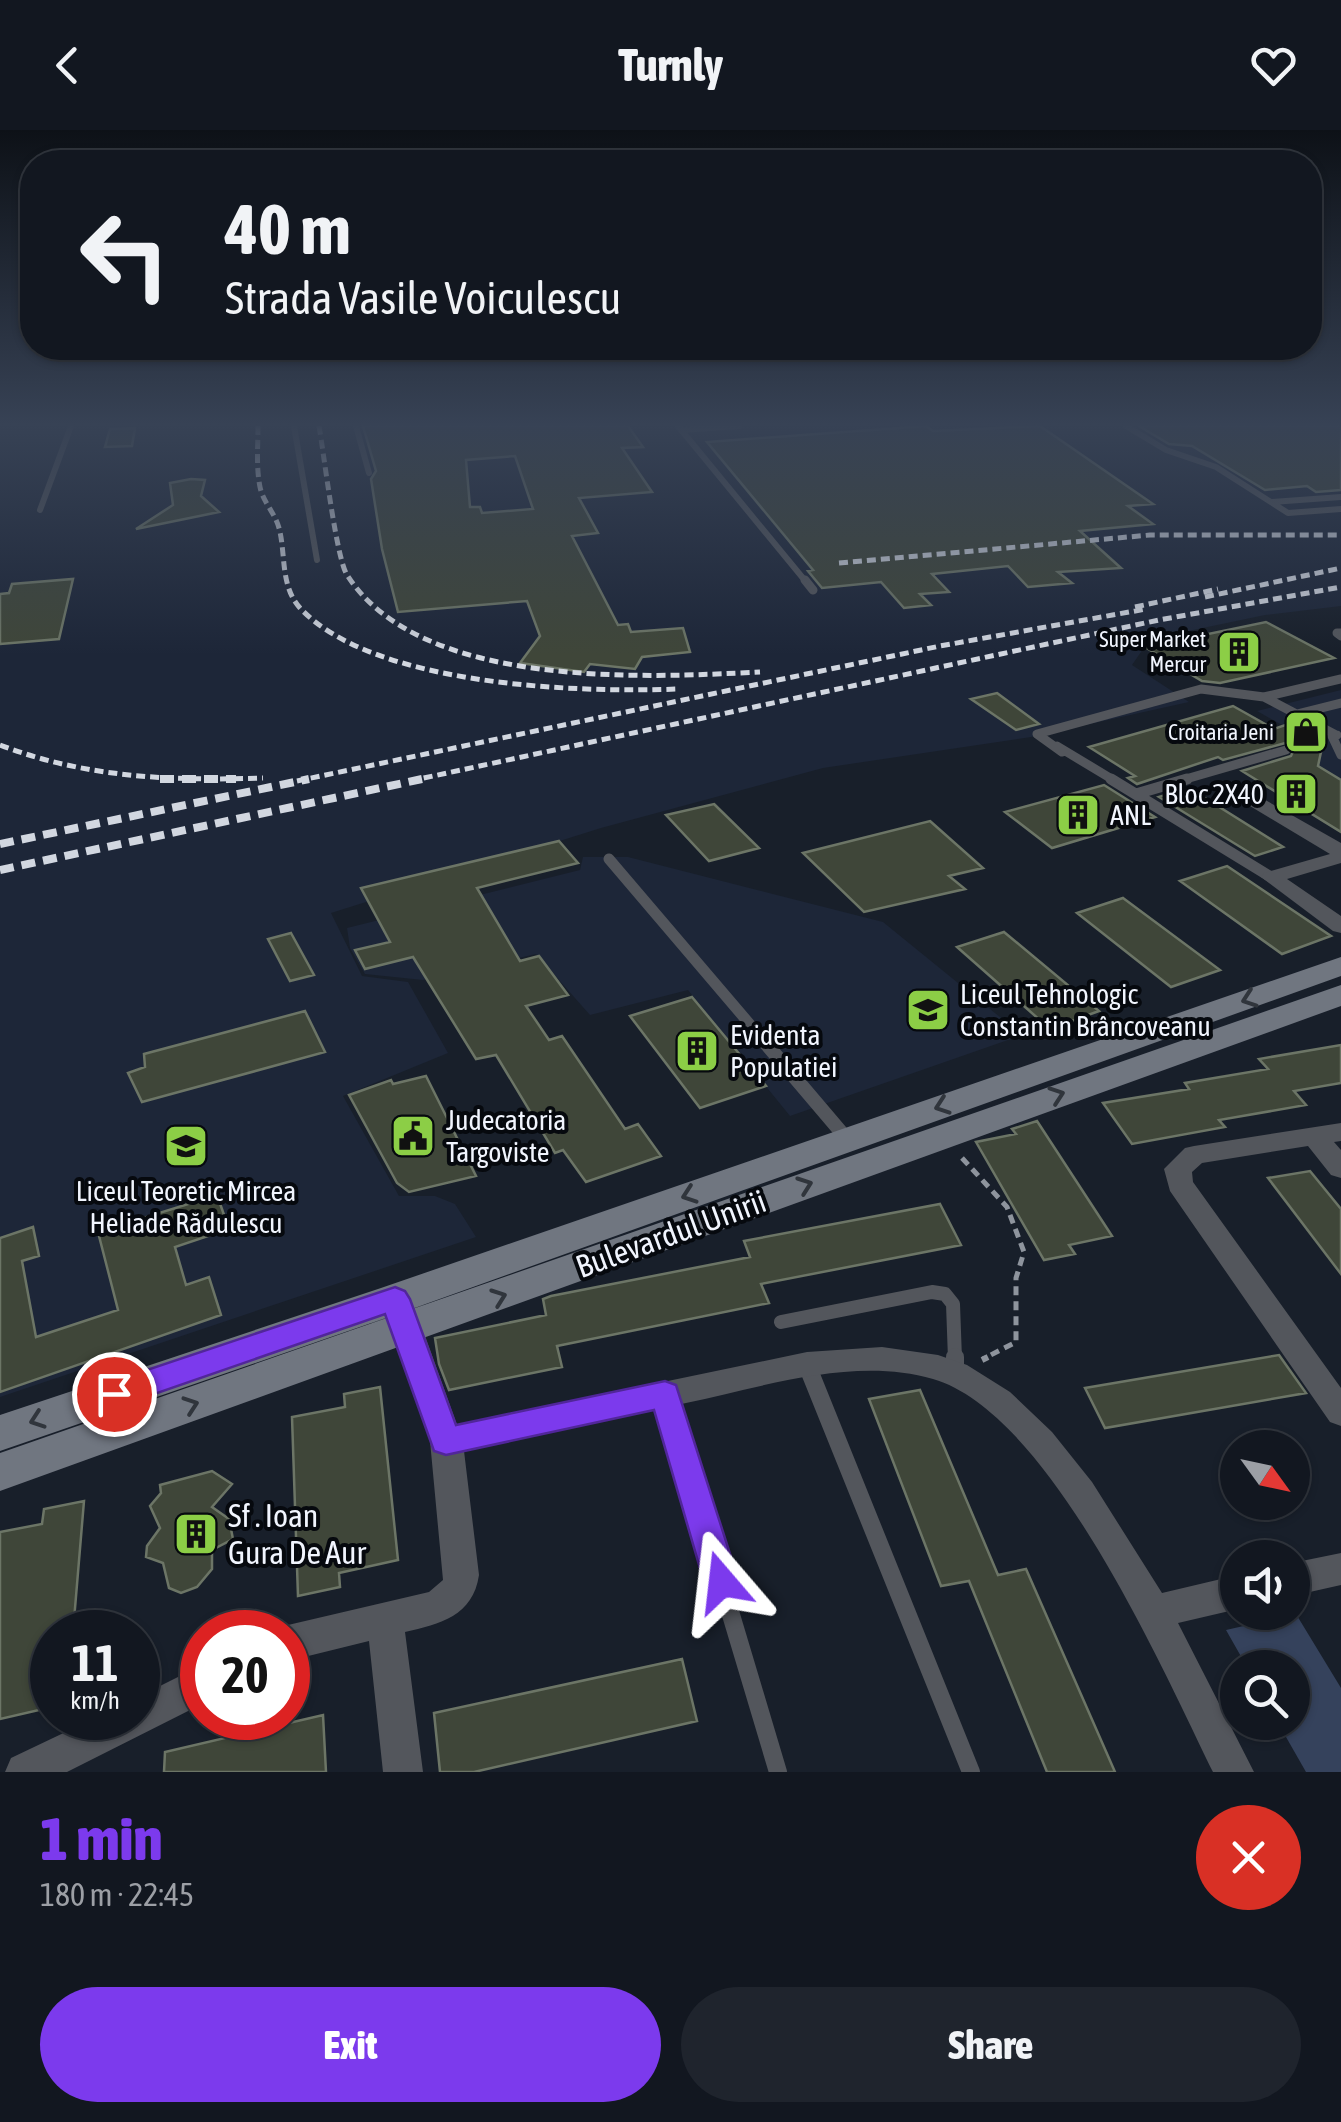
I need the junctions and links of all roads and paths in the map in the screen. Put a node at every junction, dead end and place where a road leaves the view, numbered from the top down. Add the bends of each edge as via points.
1 (43, 503) edge
2 (307, 503) edge
3 (741, 503) edge
4 (1273, 503) edge
5 (1341, 508) edge
6 (40, 510) dead end
7 (317, 560) dead end
8 (813, 590) dead end
9 (1341, 679) edge
10 (1264, 697) junction
11 (1341, 703) edge
12 (1297, 714) junction
13 (1339, 735) edge
14 (1050, 740) dead end
15 (1286, 750) dead end
16 (1062, 752) junction
17 (1341, 755) edge
18 (1237, 790) dead end
19 (1136, 794) junction
20 (1341, 854) edge
21 (610, 860) dead end
22 (1271, 877) junction
23 (1341, 926) edge
24 (1341, 966) edge
25 (1341, 995) edge
26 (1328, 1134) edge
27 (847, 1139) junction
28 (960, 1155) dead end
29 (1341, 1168) edge
30 (401, 1314) junction
31 (782, 1322) dead end
32 (807, 1365) junction
33 (955, 1373) junction
34 (665, 1394) junction
35 (1341, 1412) edge
36 (0, 1433) edge
37 (446, 1441) junction
38 (0, 1472) edge
39 (1341, 1569) edge
40 (1310, 1576) edge
41 (1220, 1596) edge
42 (1150, 1613) junction
43 (386, 1618) junction
44 (310, 1637) edge
45 (91, 1740) edge
46 (26, 1772) edge
47 (403, 1772) edge
48 (778, 1772) edge
49 (971, 1772) edge
50 (1234, 1772) edge

1 - 6 lane
2 - 7 lane
3 - 8 lane
4 - 5 lane via 1288,513
9 - 10 lane
10 - 12 lane
10 - 16 lane via 1201,688 1037,734
11 - 12 lane
12 - 13 lane
13 - 17 lane via 1332,736
14 - 16 lane
15 - 19 lane
16 - 19 lane
18 - 20 street
19 - 22 lane
20 - 22 street
21 - 27 lane
22 - 23 street
24 -> 27 main road, Bulevardul Unirii
30 -> 25 main road, Bulevardul Unirii
26 - 29 street
26 - 35 street via 1194,1156 1178,1169 1180,1184
27 -> 30 main road, Bulevardul Unirii
28 - 33 path via 1007,1207 1024,1252 1016,1278 1016,1342
30 -> 36 main road, Bulevardul Unirii
30 - 37 street
38 -> 30 main road, Bulevardul Unirii
31 - 33 lane via 945,1294 952,1304
32 - 33 street via 864,1358
32 - 34 street
32 - 49 lane
33 - 42 street via 1024,1420 1058,1461
34 - 37 street
34 - 48 lane
37 - 43 street via 459,1588 439,1608
39 - 40 street
41 - 42 street
42 - 50 street
43 - 44 street
43 - 47 street
45 - 46 street

